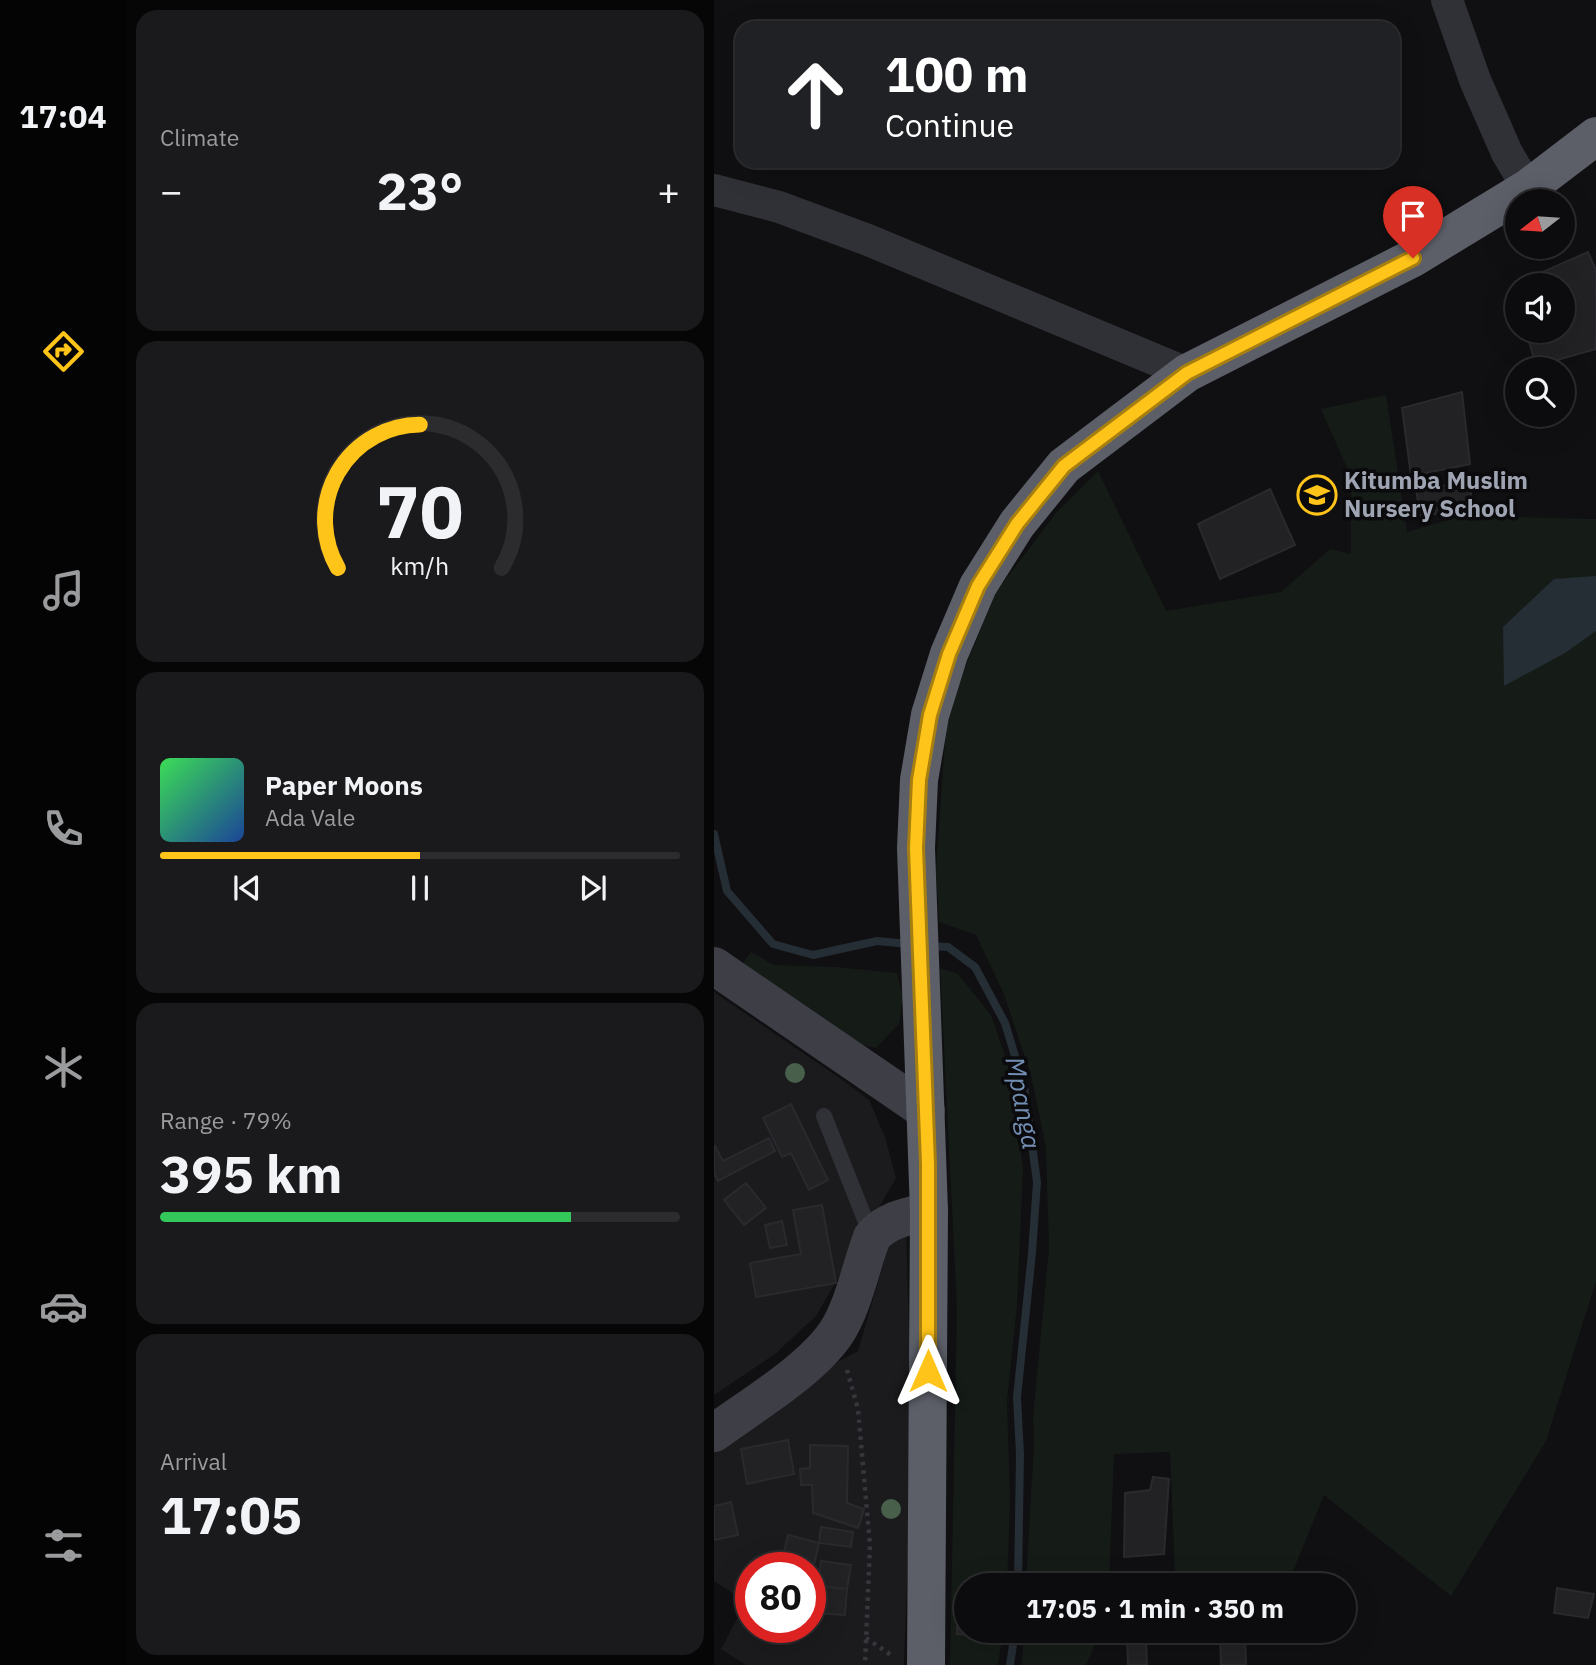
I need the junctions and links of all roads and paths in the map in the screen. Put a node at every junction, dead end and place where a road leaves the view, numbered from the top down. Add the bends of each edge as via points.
1 (1447, 0) edge
2 (1596, 136) edge
3 (1528, 188) junction
4 (714, 190) edge
5 (1187, 373) junction
6 (714, 966) edge
7 (926, 1111) junction
8 (824, 1116) dead end
9 (929, 1212) junction
10 (872, 1237) junction
11 (837, 1332) junction
12 (714, 1433) edge
13 (866, 1638) junction
14 (911, 1662) edge
15 (865, 1665) edge

1 - 3 street via 1475,80
2 - 3 highway
3 - 5 highway via 1413,258
4 - 5 street via 779,207 868,240
5 - 7 highway via 1064,466 1017,524 978,586 949,654 930,715 919,780 916,848
6 - 7 main road
7 - 9 highway
8 - 10 lane
9 - 10 main road via 885,1224
9 - 14 highway
10 - 11 main road
11 - 12 main road via 814,1359
11 - 13 path via 858,1409 870,1545
13 - 14 path
13 - 15 path

